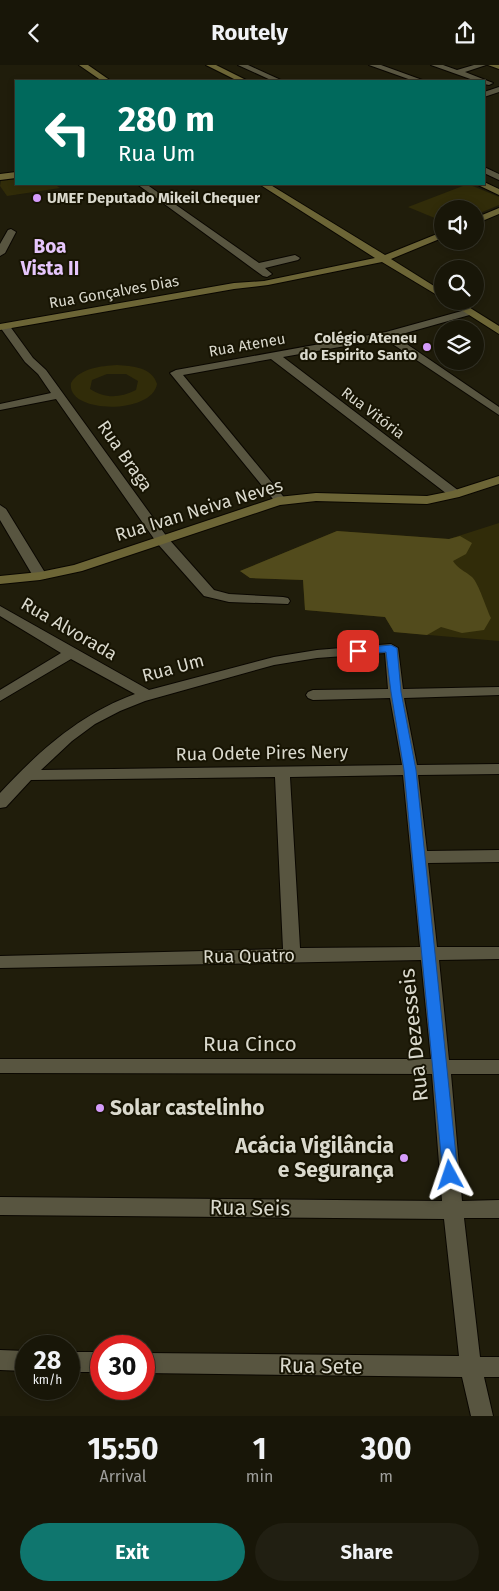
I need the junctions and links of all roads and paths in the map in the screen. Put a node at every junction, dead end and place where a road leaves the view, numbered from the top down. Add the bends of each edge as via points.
1 (210, 65) edge
2 (242, 65) edge
3 (373, 65) edge
4 (435, 65) edge
5 (482, 65) edge
6 (492, 65) edge
7 (85, 66) edge
8 (499, 67) edge
9 (458, 72) junction
10 (106, 80) edge
11 (242, 80) edge
12 (277, 80) edge
13 (418, 80) edge
14 (480, 80) edge
15 (485, 82) edge
16 (488, 83) dead end
17 (499, 89) edge
18 (485, 95) edge
19 (485, 170) edge
20 (15, 175) edge
21 (0, 177) edge
22 (499, 177) edge
23 (142, 185) edge
24 (265, 185) edge
25 (482, 185) edge
26 (499, 192) edge
27 (499, 211) edge
28 (484, 217) edge
29 (11, 232) dead end
30 (434, 238) edge
31 (0, 253) edge
32 (294, 258) dead end
33 (384, 259) junction
34 (260, 275) junction
35 (434, 290) edge
36 (466, 310) edge
37 (469, 312) junction
38 (2, 327) edge
39 (499, 331) edge
40 (387, 335) junction
41 (273, 355) junction
42 (59, 395) junction
43 (0, 407) edge
44 (499, 412) edge
45 (499, 480) edge
46 (455, 494) junction
47 (281, 501) junction
48 (0, 509) edge
49 (162, 540) junction
50 (40, 576) junction
51 (0, 580) edge
52 (283, 601) dead end
53 (0, 609) edge
54 (391, 648) joint
55 (71, 653) junction
56 (499, 691) edge
57 (396, 692) junction
58 (146, 695) junction
59 (313, 695) dead end
60 (0, 696) edge
61 (499, 769) edge
62 (410, 770) junction
63 (282, 772) junction
64 (26, 775) junction
65 (0, 803) edge
66 (499, 856) edge
67 (418, 857) junction
68 (499, 953) edge
69 (428, 954) junction
70 (292, 955) junction
71 (0, 962) edge
72 (0, 1066) edge
73 (441, 1067) junction
74 (499, 1067) edge
75 (0, 1205) edge
76 (499, 1209) edge
77 (453, 1211) junction
78 (0, 1360) edge
79 (15, 1361) edge
80 (155, 1363) edge
81 (499, 1367) edge
82 (471, 1369) junction
83 (482, 1416) edge

1 - 11 street
2 - 12 street
3 - 13 street
4 - 9 street
5 - 9 street
6 - 8 street
7 - 10 street
9 - 14 street
15 - 16 street
17 - 18 street
19 - 22 street
20 - 21 street
23 - 34 street
24 - 33 street
25 - 26 street
27 - 28 street
29 - 31 street
30 - 33 street, Rua Gonçalves Dias
32 - 34 street
33 - 34 street, Rua Gonçalves Dias via 290,278
33 - 35 street
34 - 38 street, Rua Gonçalves Dias via 234,286
36 - 37 street
37 - 39 street
37 - 40 street, Rua Ateneu
38 - 42 street, Rua Braga
40 - 41 street, Rua Ateneu
40 - 44 street
41 - 46 street, Rua Vitória
41 - 47 street, Rua Ateneu via 176,373
42 - 43 street
42 - 49 street, Rua Braga
45 - 46 street, Rua Ivan Neiva Neves
46 - 47 street, Rua Ivan Neiva Neves via 417,500 316,497
47 - 49 street, Rua Ivan Neiva Neves
48 - 50 street
49 - 50 street, Rua Ivan Neiva Neves via 77,568
49 - 52 street, Rua Braga via 209,593 229,598
50 - 51 street, Rua Ivan Neiva Neves
53 - 55 street, Rua Alvorada
54 - 57 street, Rua Dezesseis
54 - 58 street, Rua Um via 274,661
55 - 58 street, Rua Alvorada
55 - 60 street
56 - 57 street
57 - 59 street
57 - 62 street, Rua Dezesseis
58 - 64 street, Rua Um via 114,706 88,722
61 - 62 street, Rua Odete Pires Nery
62 - 63 street, Rua Odete Pires Nery
62 - 67 street, Rua Dezesseis
63 - 64 street, Rua Odete Pires Nery
63 - 70 street
64 - 65 street, Rua Um
66 - 67 street
67 - 69 street, Rua Dezesseis
68 - 69 street, Rua Quatro
69 - 70 street, Rua Quatro
69 - 73 street, Rua Dezesseis
70 - 71 street, Rua Quatro
72 - 73 street, Rua Cinco
73 - 74 street, Rua Cinco
73 - 77 street, Rua Dezesseis
75 - 77 street, Rua Seis
76 - 77 street, Rua Seis
77 - 82 street, Rua Dezesseis
78 - 79 street
80 - 82 street, Rua Sete
81 - 82 street, Rua Sete
82 - 83 street, Rua Dezesseis

